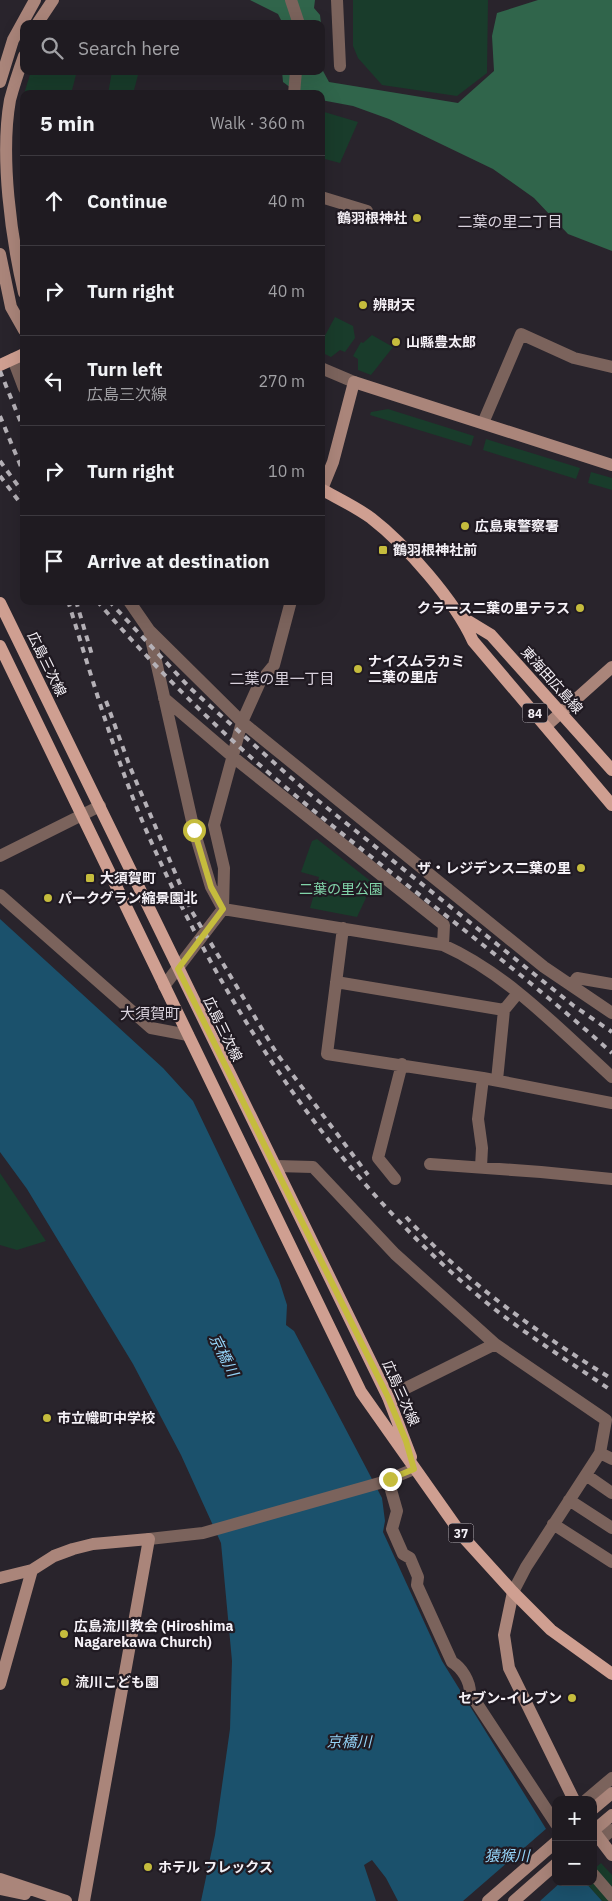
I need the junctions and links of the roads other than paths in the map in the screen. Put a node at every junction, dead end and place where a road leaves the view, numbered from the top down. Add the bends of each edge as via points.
1 (35, 0) edge
2 (53, 0) edge
3 (292, 0) edge
4 (337, 0) edge
5 (24, 20) edge
6 (40, 20) edge
7 (298, 20) edge
8 (20, 27) edge
9 (340, 66) dead end
10 (20, 69) edge
11 (296, 75) edge
12 (0, 82) edge
13 (294, 90) edge
14 (325, 198) edge
15 (367, 211) dead end
16 (0, 254) edge
17 (20, 274) edge
18 (20, 323) edge
19 (18, 356) edge
20 (611, 364) edge
21 (0, 365) edge
22 (325, 370) edge
23 (354, 382) junction
24 (483, 423) junction
25 (612, 465) edge
26 (325, 482) edge
27 (325, 492) edge
28 (0, 603) edge
29 (132, 605) edge
30 (290, 605) edge
31 (463, 618) junction
32 (149, 630) junction
33 (2, 655) edge
34 (612, 667) edge
35 (164, 698) junction
36 (562, 712) junction
37 (242, 722) junction
38 (546, 726) junction
39 (233, 756) junction
40 (612, 770) edge
41 (612, 805) edge
42 (100, 806) junction
43 (82, 816) junction
44 (0, 856) edge
45 (0, 895) edge
46 (223, 909) junction
47 (344, 928) junction
48 (443, 945) junction
49 (178, 969) junction
50 (336, 982) junction
51 (612, 984) edge
52 (572, 985) junction
53 (164, 986) junction
54 (518, 993) junction
55 (504, 1010) junction
56 (612, 1013) edge
57 (188, 1035) junction
58 (402, 1064) junction
59 (612, 1077) edge
60 (483, 1078) junction
61 (497, 1080) junction
62 (612, 1103) edge
63 (430, 1164) dead end
64 (276, 1166) junction
65 (481, 1168) junction
66 (395, 1179) dead end
67 (612, 1179) edge
68 (495, 1344) junction
69 (388, 1397) junction
70 (600, 1453) junction
71 (612, 1459) edge
72 (414, 1469) junction
73 (586, 1475) junction
74 (387, 1486) junction
75 (612, 1493) edge
76 (569, 1500) junction
77 (553, 1524) junction
78 (612, 1528) edge
79 (149, 1538) junction
80 (612, 1562) edge
81 (32, 1570) junction
82 (0, 1578) edge
83 (512, 1592) junction
84 (612, 1674) edge
85 (0, 1684) edge
86 (612, 1778) edge
87 (612, 1793) edge
88 (572, 1796) edge
89 (591, 1796) edge
90 (597, 1806) edge
91 (612, 1815) edge
92 (552, 1818) edge
93 (612, 1830) edge
94 (597, 1833) edge
95 (597, 1834) edge
96 (597, 1835) edge
97 (552, 1845) edge
98 (612, 1855) edge
99 (552, 1868) edge
100 (0, 1878) edge
101 (597, 1879) edge
102 (0, 1889) edge
103 (612, 1896) edge
104 (57, 1901) edge
105 (66, 1901) edge
106 (84, 1901) edge
107 (488, 1901) edge
108 (514, 1901) edge

1 - 5 street
2 - 6 street
3 - 7 street
4 - 9 street
8 - 12 street
10 - 17 street via 10,101 6,164 11,230
11 - 13 street
14 - 15 street
16 - 18 street via 11,307
19 - 21 main road
20 - 24 street via 574,358 521,334
22 - 23 street
23 - 24 street
23 - 26 street
24 - 25 street
27 - 31 main road, 東海田広島線 / 84 via 369,517 396,539
28 - 42 main road, 広島三次線 / 37
29 - 32 street
30 - 37 street via 274,665 260,682
31 - 36 main road, 東海田広島線 / 84 via 491,635
31 - 38 main road, 東海田広島線 / 84 via 473,641
32 - 35 street
32 - 37 street
33 - 43 main road, 広島三次線 / 37
34 - 36 street
35 - 39 street
35 - 46 street via 194,830 211,887
36 - 38 street
36 - 40 main road, 東海田広島線 / 84
37 - 39 street
37 - 52 street via 544,967
38 - 41 main road, 東海田広島線 / 84
39 - 46 street via 214,825 224,868
39 - 48 street via 444,925
42 - 43 street
42 - 49 main road, 広島三次線 / 37
43 - 44 street
43 - 53 main road, 広島三次線 / 37
45 - 57 street via 150,1028
46 - 47 street
46 - 49 street
47 - 48 street
47 - 50 street
48 - 54 street via 468,956
49 - 53 street
49 - 64 main road, 広島三次線 / 37
50 - 55 street
50 - 58 street via 327,1054
51 - 52 street via 577,978
52 - 56 street
53 - 57 main road, 広島三次線 / 37
54 - 55 street
54 - 59 street
55 - 61 street
57 - 72 main road, 広島三次線 / 37 via 360,1392
58 - 60 street
58 - 66 street via 378,1158
60 - 61 street
60 - 65 street via 478,1120
61 - 62 street
63 - 65 street
64 - 68 street via 313,1167 395,1254
64 - 69 main road, 広島三次線 / 37
65 - 67 street
68 - 69 street
68 - 70 street via 606,1420
69 - 72 main road, 広島三次線 / 37
70 - 71 street
70 - 73 street
72 - 74 street
72 - 83 main road, 広島三次線 / 37 via 464,1538
73 - 75 street
73 - 76 street
74 - 79 street via 211,1530
74 - 92 street via 397,1511 392,1529 403,1554 410,1558 418,1577 417,1585 452,1662 459,1666 470,1686 470,1693
76 - 77 street
76 - 78 street
77 - 80 street
77 - 83 street
79 - 81 street via 73,1549
79 - 106 street
81 - 82 street
81 - 85 street
83 - 84 main road, 広島三次線 / 37 via 551,1630
83 - 88 street via 504,1635 509,1668
86 - 89 street
87 - 90 street
91 - 94 street, bridge
93 - 95 street
96 - 98 street
97 - 107 street
99 - 108 street
100 - 105 street
101 - 103 street
102 - 104 street

